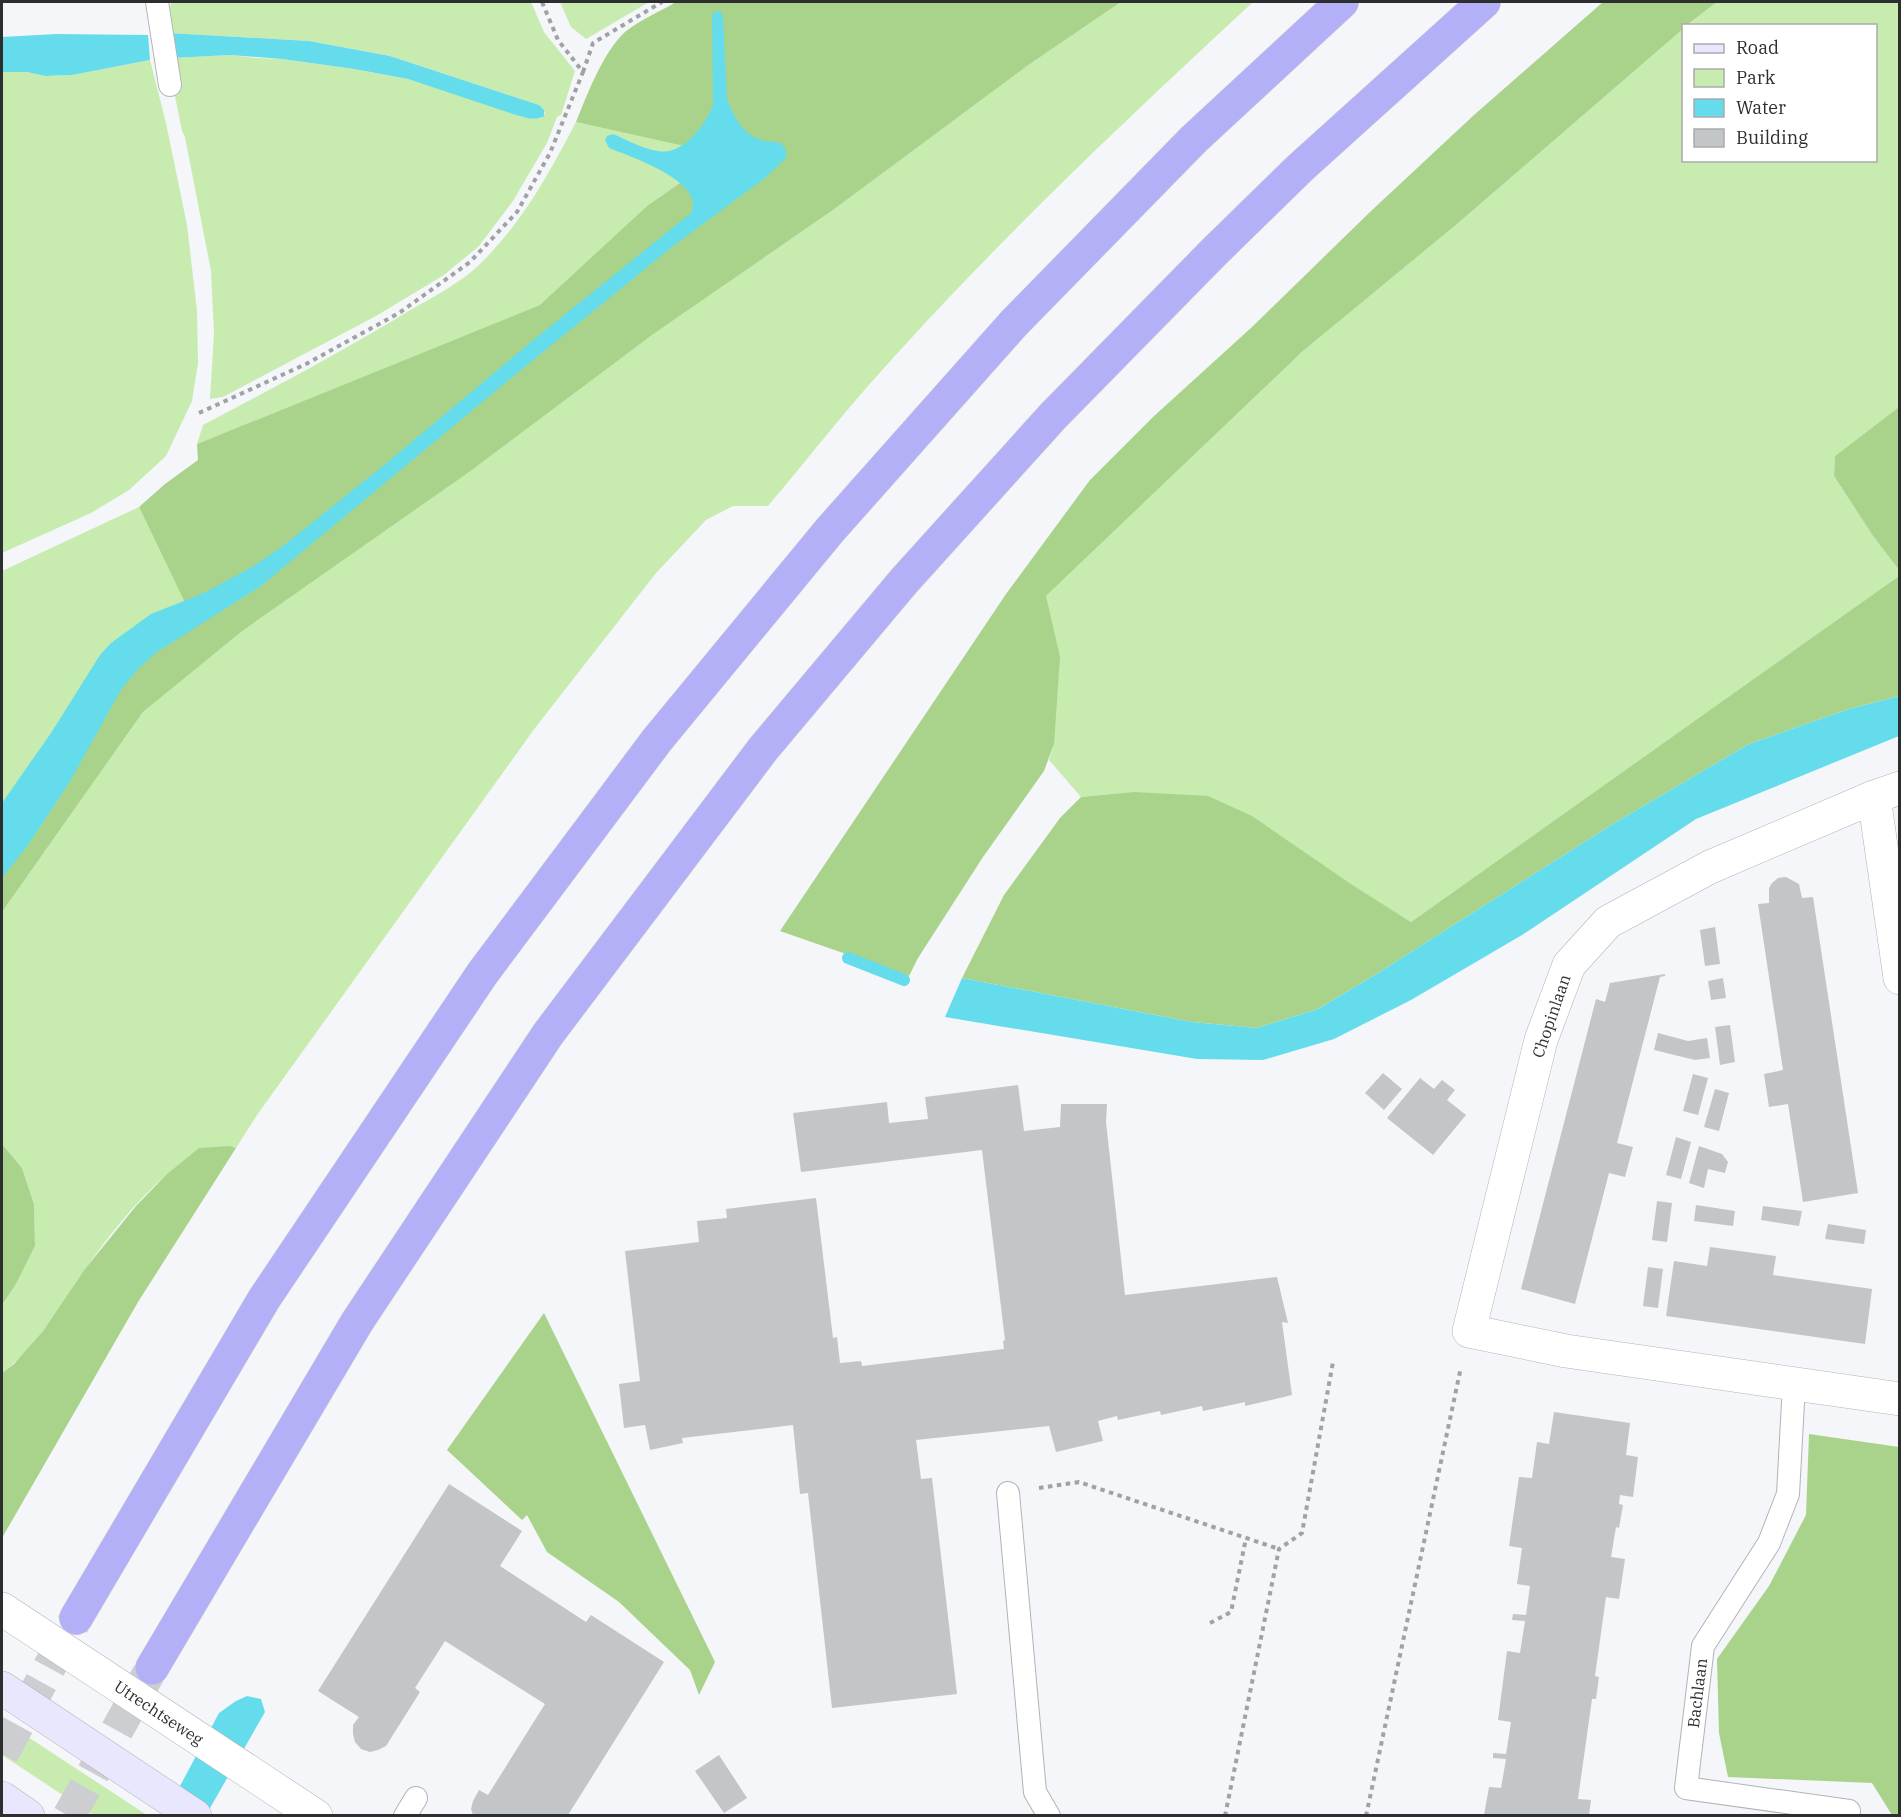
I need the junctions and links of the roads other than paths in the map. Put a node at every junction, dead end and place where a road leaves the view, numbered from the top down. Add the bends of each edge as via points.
1 (1342, 2) edge
2 (1484, 2) edge
3 (158, 10) edge
4 (170, 85) dead end
5 (1887, 793) edge
6 (1899, 978) edge
7 (1794, 1384) junction
8 (1899, 1400) edge
9 (1008, 1493) road end
10 (2, 1609) edge
11 (76, 1618) tunnel mouth
12 (152, 1668) tunnel mouth
13 (2, 1688) edge
14 (2, 1798) edge
15 (1849, 1811) dead end
16 (28, 1815) edge
17 (195, 1815) edge
18 (316, 1815) edge
19 (1049, 1815) edge

1 - 11 highway via 1194,139 1014,323 830,530 657,740 482,974 264,1299
2 - 12 highway via 1300,168 1061,408 903,581 763,748 541,1043 357,1322
3 - 4 lane
5 - 6 street
5 - 7 street, Chopinlaan via 1710,867 1608,922 1569,965 1541,1040 1469,1331 1566,1351
7 - 8 street
7 - 15 lane, Bachlaan via 1788,1494 1769,1543 1703,1646 1686,1788
9 - 19 lane via 1035,1792
10 - 18 street, Utrechtseweg
13 - 17 main road
14 - 16 main road

